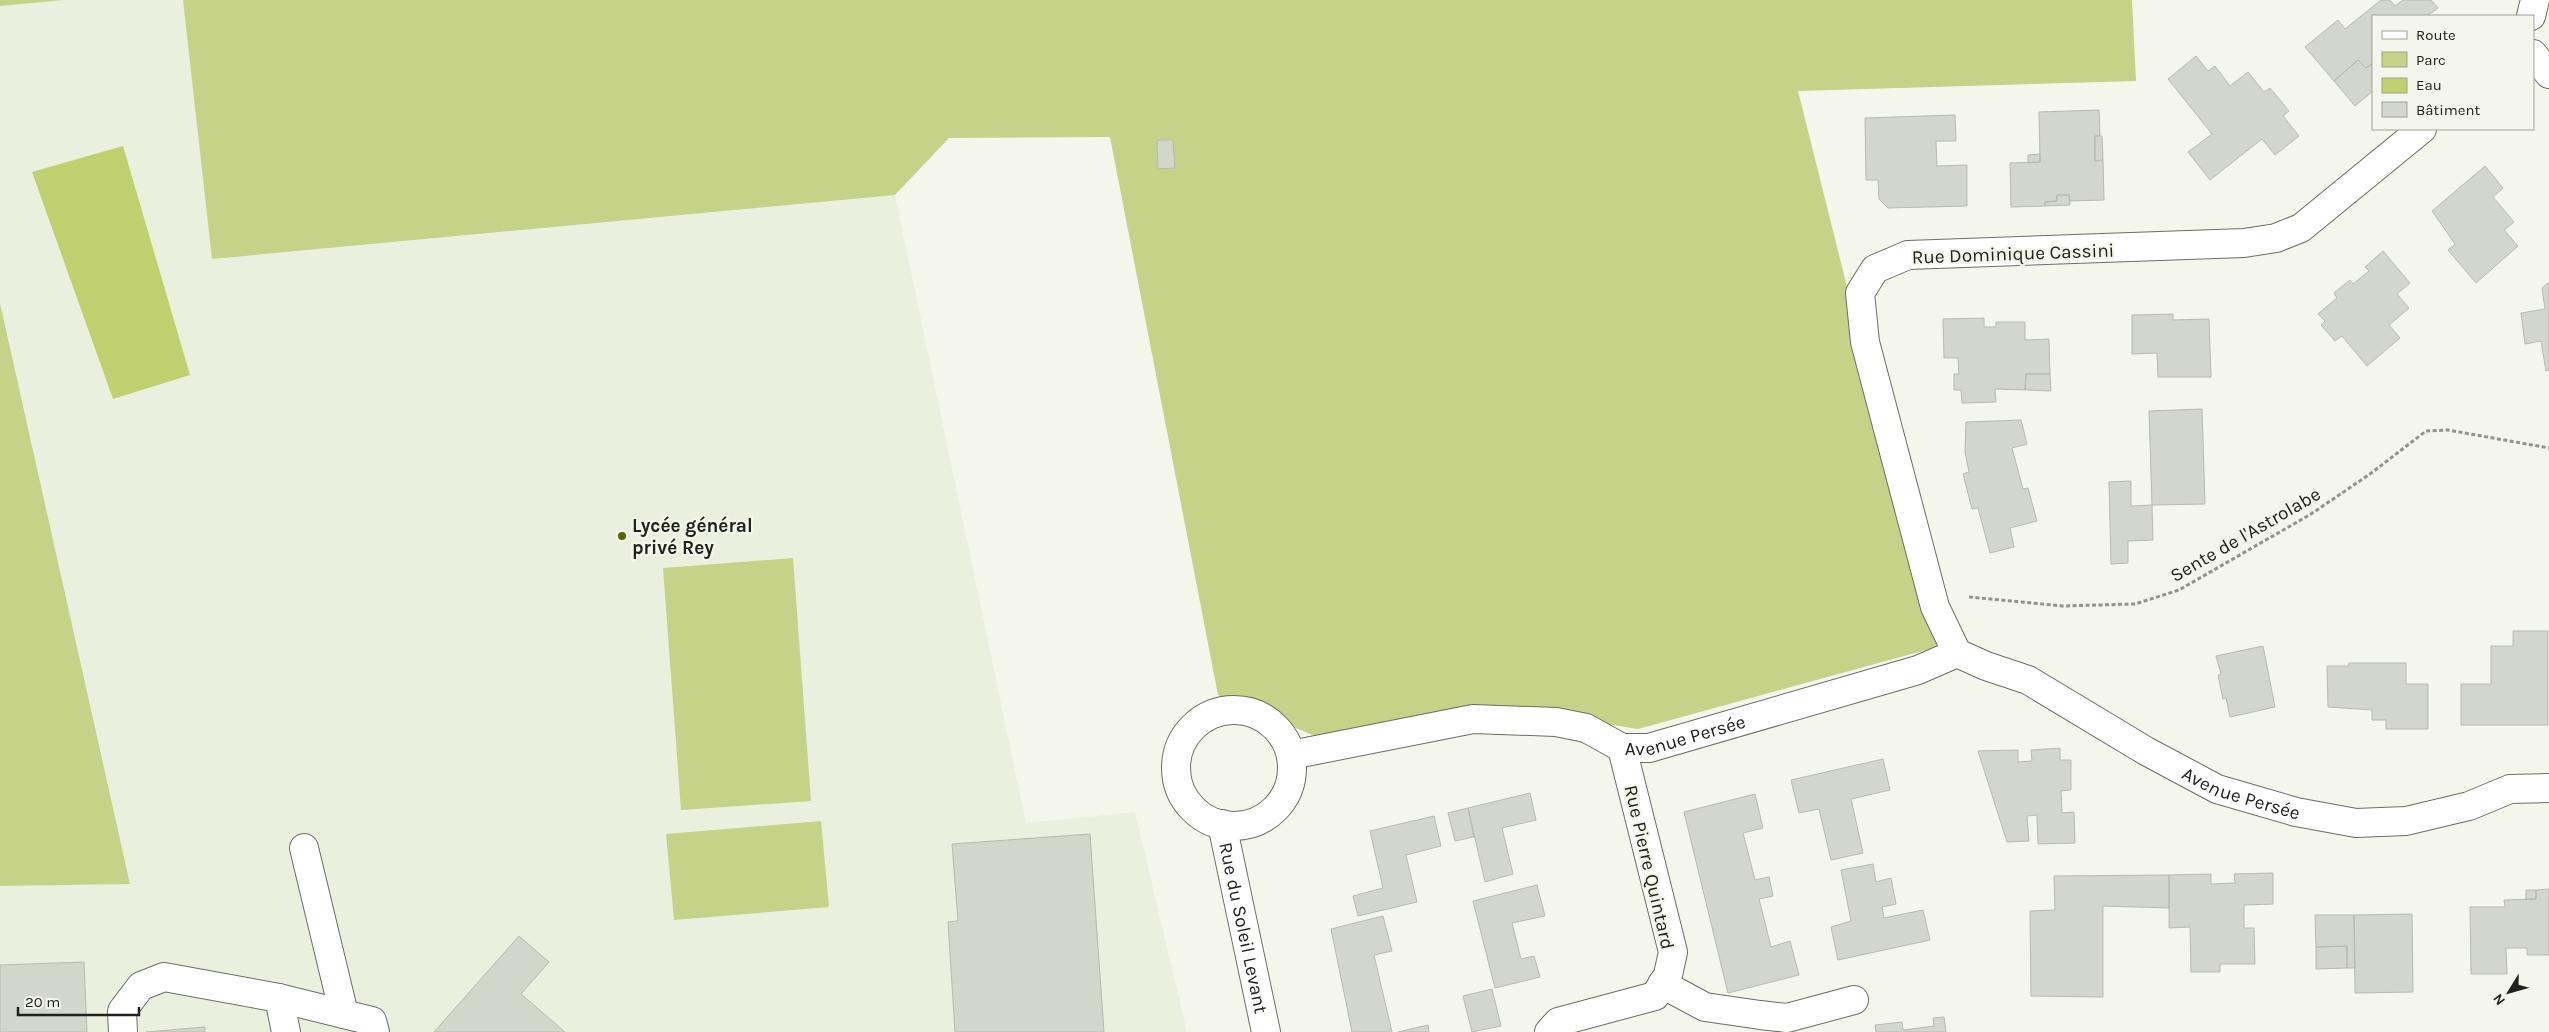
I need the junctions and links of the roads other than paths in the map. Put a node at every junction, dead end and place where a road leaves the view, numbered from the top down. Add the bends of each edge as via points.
1 (2535, 0) edge
2 (2531, 15) edge
3 (2534, 55) edge
4 (2549, 74) edge
5 (2421, 130) edge
6 (1957, 653) junction
7 (1622, 748) junction
8 (1291, 755) junction
9 (2549, 788) edge
10 (1222, 824) junction
11 (304, 848) dead end
12 (1662, 984) junction
13 (279, 998) junction
14 (1854, 1000) dead end
15 (344, 1014) junction
16 (123, 1032) edge
17 (286, 1032) edge
18 (375, 1032) edge
19 (1266, 1032) edge
20 (1549, 1032) edge

1 - 2 street
3 - 4 street
5 - 6 street, Rue Dominique Cassini via 2301,228 2276,238 2235,244 1908,255 1875,269 1860,293 1864,342 1940,620
6 - 7 street, Avenue Persée via 1918,670 1649,748
6 - 9 street, Avenue Persée via 2028,680 2216,789 2296,812 2356,823 2406,821 2469,806 2510,789
7 - 8 street, Avenue Persée via 1586,728 1556,722 1473,720
7 - 12 street, Rue Pierre Quintard via 1673,952 1668,975
8 - 10 street, Rue du Soleil Levant via 1290,784 1275,809 1250,823
8 - 10 street, Rue du Soleil Levant via 1278,729 1254,713 1225,710 1198,722 1181,744 1176,758 1180,787 1196,811
10 - 19 street, Rue du Soleil Levant
11 - 15 street
12 - 14 street via 1705,1007 1787,1018
12 - 20 street, Rue Pierre Quintard via 1655,996 1558,1022
13 - 15 street
13 - 16 street via 164,977 141,986 122,1011
13 - 17 street
15 - 18 street via 372,1021

